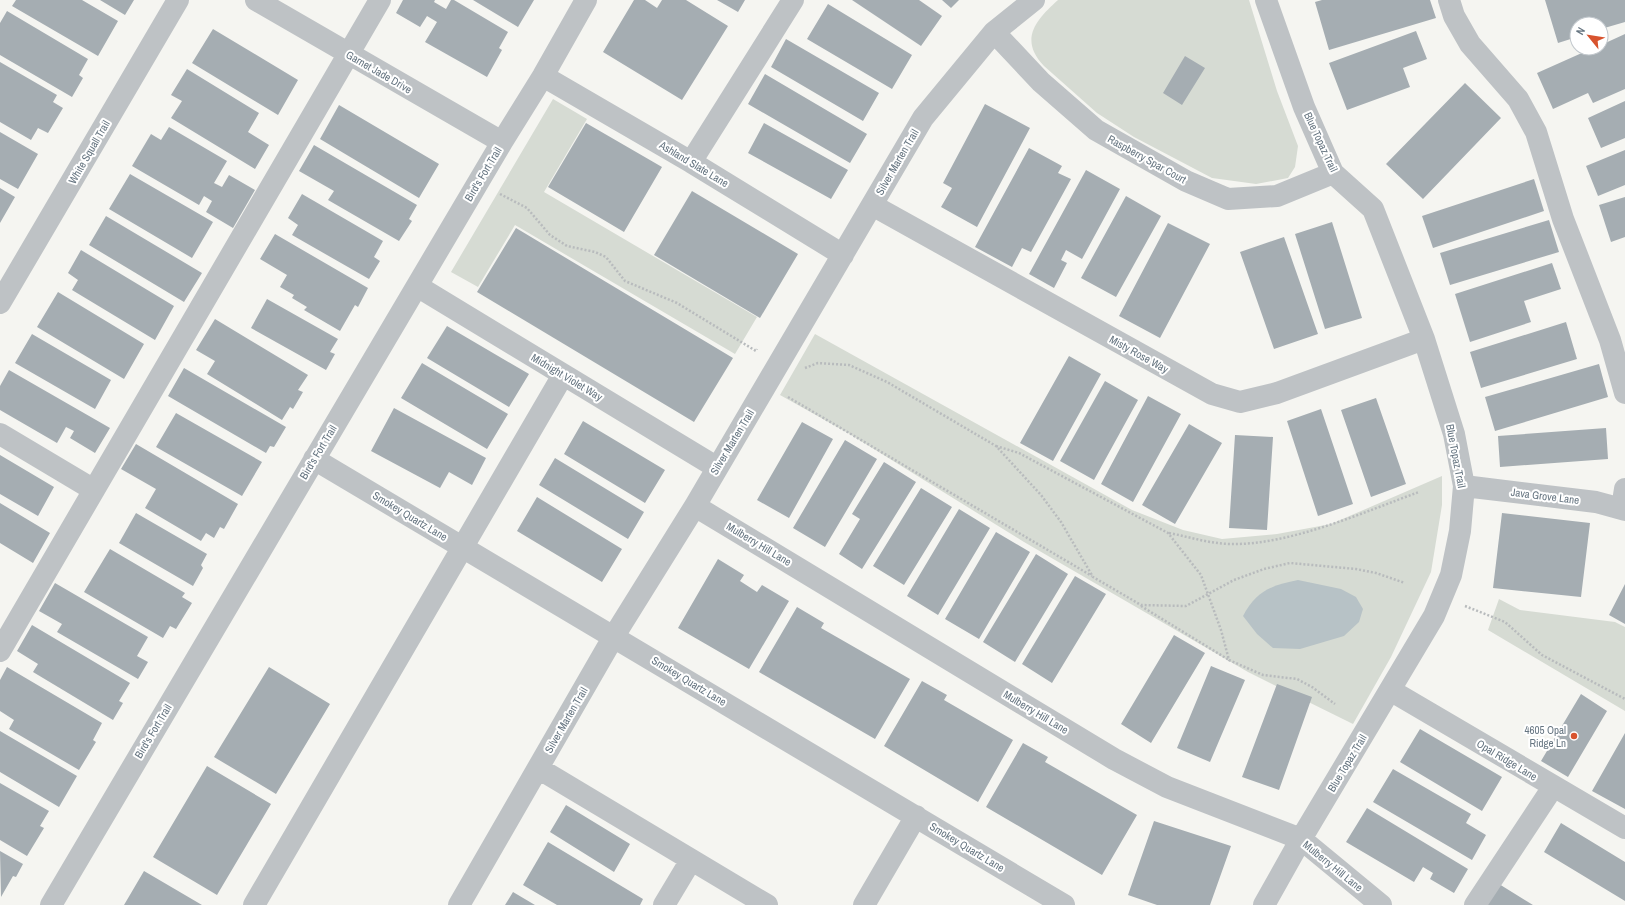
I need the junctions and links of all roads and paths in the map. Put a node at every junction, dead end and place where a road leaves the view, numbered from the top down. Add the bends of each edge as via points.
1 (178, 0) edge
2 (256, 0) edge
3 (380, 0) edge
4 (586, 0) edge
5 (793, 0) edge
6 (1034, 0) edge
7 (1266, 0) edge
8 (1449, 0) edge
9 (994, 32) junction
10 (349, 54) junction
11 (543, 76) junction
12 (502, 142) junction
13 (691, 162) junction
14 (1333, 173) junction
15 (478, 182) junction
16 (872, 205) junction
17 (843, 255) junction
18 (417, 286) junction
19 (0, 303) edge
20 (1424, 339) junction
21 (782, 358) junction
22 (564, 375) junction
23 (1625, 393) edge
24 (787, 397) dead end
25 (0, 434) edge
26 (996, 446) junction
27 (314, 459) junction
28 (716, 468) junction
29 (1464, 486) junction
30 (94, 490) junction
31 (1419, 492) dead end
32 (1624, 502) edge
33 (695, 506) junction
34 (1168, 533) junction
35 (463, 547) junction
36 (1093, 577) junction
37 (1405, 583) dead end
38 (1208, 595) junction
39 (1459, 603) dead end
40 (1141, 605) junction
41 (614, 636) junction
42 (0, 651) edge
43 (1229, 660) junction
44 (1390, 690) junction
45 (1625, 699) edge
46 (1335, 704) dead end
47 (538, 768) junction
48 (1553, 787) junction
49 (916, 816) junction
50 (1625, 828) edge
51 (1301, 839) junction
52 (691, 860) junction
53 (51, 905) edge
54 (254, 905) edge
55 (458, 905) edge
56 (664, 905) edge
57 (767, 905) edge
58 (864, 905) edge
59 (1064, 905) edge
60 (1264, 905) edge
61 (1381, 905) edge
62 (1475, 905) edge

1 - 19 street, White Squall Trail
2 - 10 street, Garnet Jade Drive
3 - 10 street
4 - 11 street, Bird's Fort Trail
5 - 13 street
6 - 9 street, Silver Marten Trail
7 - 14 street, Blue Topaz Trail via 1304,107
8 - 23 street via 1454,16 1470,44 1518,99 1536,132 1564,219 1610,340
9 - 14 street, Raspberry Spar Court via 1041,82 1096,130 1193,184 1228,199 1277,196
9 - 16 street, Silver Marten Trail via 923,118
10 - 12 street, Garnet Jade Drive
10 - 30 street
11 - 12 street, Bird's Fort Trail
11 - 13 street, Ashland Slate Lane
12 - 15 street, Bird's Fort Trail
13 - 17 street, Ashland Slate Lane
14 - 20 street, Blue Topaz Trail via 1372,209
15 - 18 street, Bird's Fort Trail
15 - 21 path via 527,208 550,235 567,246 606,257 625,281 677,303 756,351 760,344
16 - 17 street, Silver Marten Trail
16 - 20 street, Misty Rose Way via 1212,394 1240,402 1277,393
17 - 21 street, Silver Marten Trail
18 - 22 street, Midnight Violet Way
18 - 27 street, Bird's Fort Trail
20 - 29 street, Blue Topaz Trail via 1454,434
21 - 26 path via 801,370 818,363 849,365 887,382
21 - 28 street, Silver Marten Trail
22 - 28 street, Midnight Violet Way
22 - 35 street
24 - 36 path
25 - 30 street
26 - 34 path via 1019,453
26 - 36 path via 1041,495 1061,522
27 - 35 street, Smokey Quartz Lane
27 - 53 street, Bird's Fort Trail
28 - 33 street, Silver Marten Trail
29 - 32 street, Java Grove Lane via 1596,502
29 - 44 street, Blue Topaz Trail via 1460,531 1451,575 1434,616
30 - 42 street
31 - 34 path via 1334,523 1267,541 1220,544
33 - 41 street, Silver Marten Trail
33 - 51 street, Mulberry Hill Lane via 1114,759 1167,787
34 - 38 path via 1201,575
35 - 41 street, Smokey Quartz Lane
35 - 54 street
36 - 40 path
37 - 38 path via 1356,569 1290,563 1264,569
38 - 40 path via 1186,606
38 - 43 path
39 - 45 path via 1505,622 1542,655
40 - 43 path
41 - 47 street, Silver Marten Trail
41 - 49 street, Smokey Quartz Lane
43 - 46 path via 1263,675 1297,679
44 - 48 street, Opal Ridge Lane
44 - 51 street, Blue Topaz Trail
47 - 52 street
47 - 55 street, Silver Marten Trail
48 - 50 street, Opal Ridge Lane
48 - 62 street
49 - 58 street
49 - 59 street, Smokey Quartz Lane
51 - 60 street, Blue Topaz Trail
51 - 61 street, Mulberry Hill Lane
52 - 56 street
52 - 57 street

